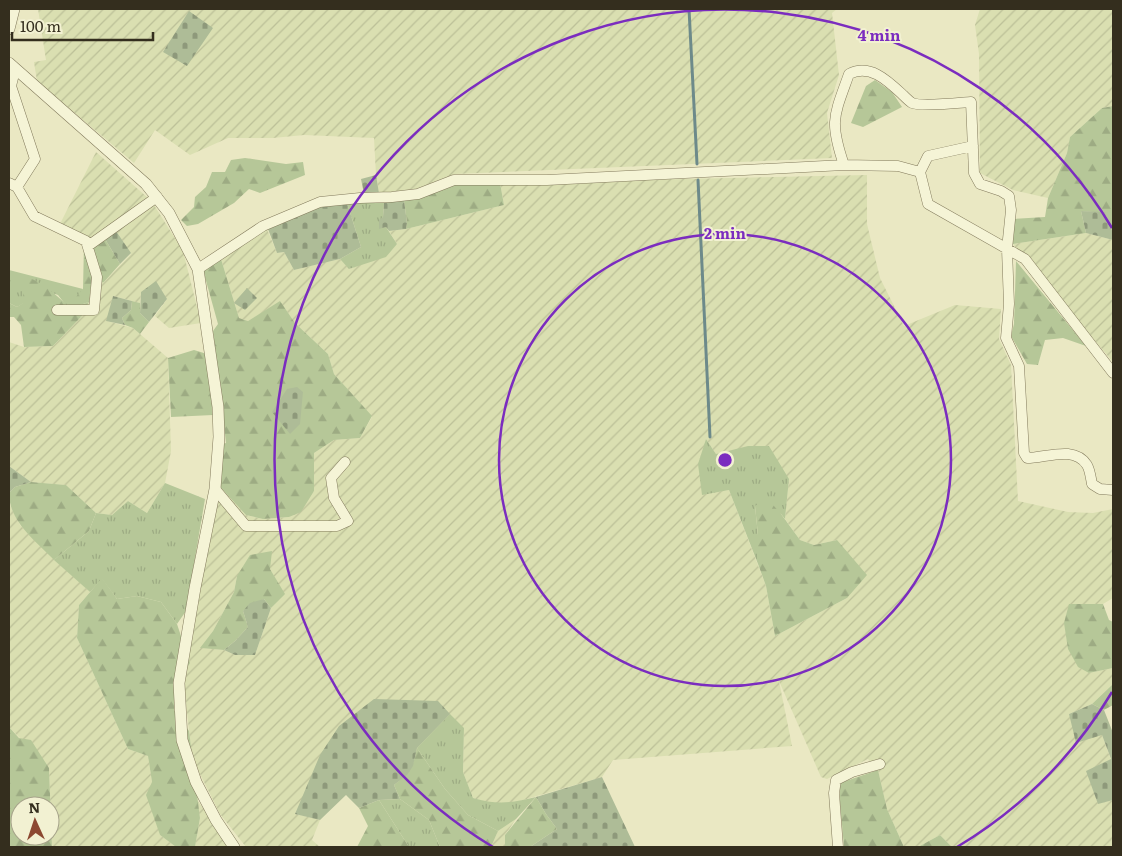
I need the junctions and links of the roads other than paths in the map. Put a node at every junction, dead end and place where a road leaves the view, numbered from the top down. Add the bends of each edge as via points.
1 (14, 9) edge
2 (9, 29) edge
3 (12, 67) edge
4 (973, 146) junction
5 (844, 165) junction
6 (920, 172) junction
7 (13, 185) edge
8 (157, 197) junction
9 (88, 246) junction
10 (1007, 249) junction
11 (198, 269) junction
12 (57, 310) dead end
13 (1113, 373) edge
14 (345, 462) dead end
15 (215, 488) junction
16 (1113, 490) edge
17 (880, 764) dead end
18 (234, 847) edge
19 (838, 847) edge

1 - 2 street
3 - 7 street via 11,86 35,159
3 - 8 street
4 - 5 street via 971,102 912,103 873,71 855,71 849,74 836,110 834,126
4 - 6 street via 928,156
4 - 10 street via 974,173 980,184 1009,196 1011,210
5 - 6 street via 898,166
5 - 11 street via 547,180 454,180 418,194 320,202 263,226
6 - 10 street via 928,204
7 - 9 street via 34,216 86,241
8 - 9 street
8 - 11 street via 169,213
9 - 12 street via 97,277 94,310
10 - 13 street via 1025,259
10 - 16 street via 1006,338 1019,366 1024,454 1027,458 1061,454 1078,456 1088,466 1092,484 1100,489
11 - 15 street via 218,407
14 - 15 street via 331,478 334,498 348,521 336,526 246,526
15 - 18 street via 179,683 182,740 196,782
17 - 19 street via 836,780

